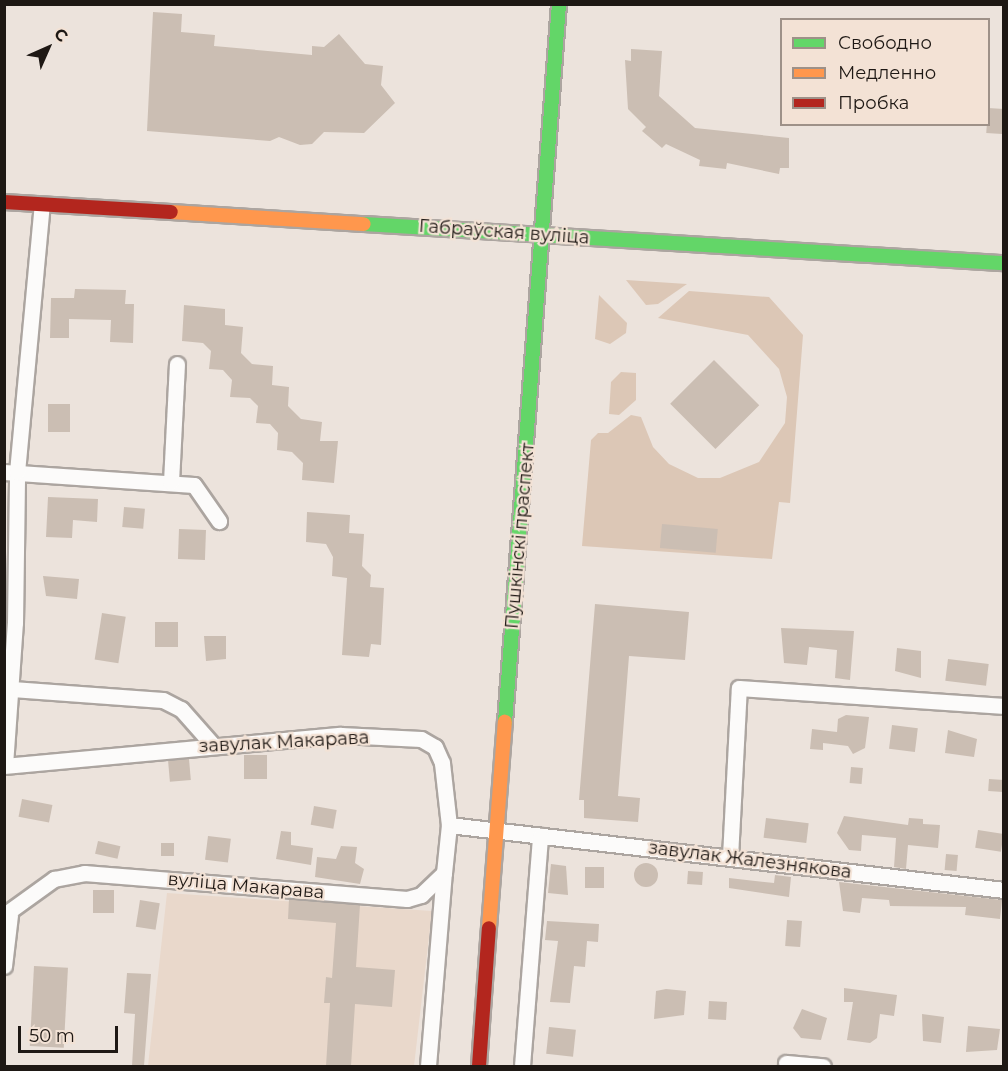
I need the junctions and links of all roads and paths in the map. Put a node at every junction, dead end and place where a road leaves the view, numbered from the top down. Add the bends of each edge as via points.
1 (559, 4) edge
2 (4, 202) edge
3 (42, 205) junction
4 (542, 235) junction
5 (1004, 263) edge
6 (177, 364) dead end
7 (11, 472) edge
8 (171, 482) junction
9 (219, 521) dead end
10 (10, 622) edge
11 (12, 689) junction
12 (1004, 706) edge
13 (212, 744) junction
14 (5, 766) edge
15 (449, 825) junction
16 (496, 832) junction
17 (540, 836) junction
18 (730, 857) junction
19 (444, 873) junction
20 (1004, 890) edge
21 (7, 915) edge
22 (4, 966) edge
23 (786, 1064) dead end
24 (428, 1066) edge
25 (479, 1066) edge
26 (522, 1066) edge
27 (823, 1066) edge

1 - 4 main road, Пушкінскі праспект
2 - 3 main road, Габраўская вуліца
3 - 4 main road, Габраўская вуліца
3 - 7 street
4 - 5 main road, Габраўская вуліца
4 - 16 main road, Пушкінскі праспект
6 - 8 street
7 - 8 street
7 - 10 street
8 - 9 street via 194,484
10 - 11 street
11 - 13 street via 163,700 181,709
11 - 14 street
12 - 18 street via 739,688
13 - 14 street, завулак Макарава
13 - 15 street, завулак Макарава via 341,735 421,739 435,747 442,763
15 - 16 street
15 - 19 street
16 - 17 street, завулак Жалезнякова
16 - 25 main road, Пушкінскі праспект
17 - 18 street, завулак Жалезнякова
17 - 26 street
18 - 20 street, завулак Жалезнякова
19 - 21 street, вуліца Макарава via 421,895 407,899 84,873 54,879
19 - 24 street
21 - 22 street
23 - 27 street

